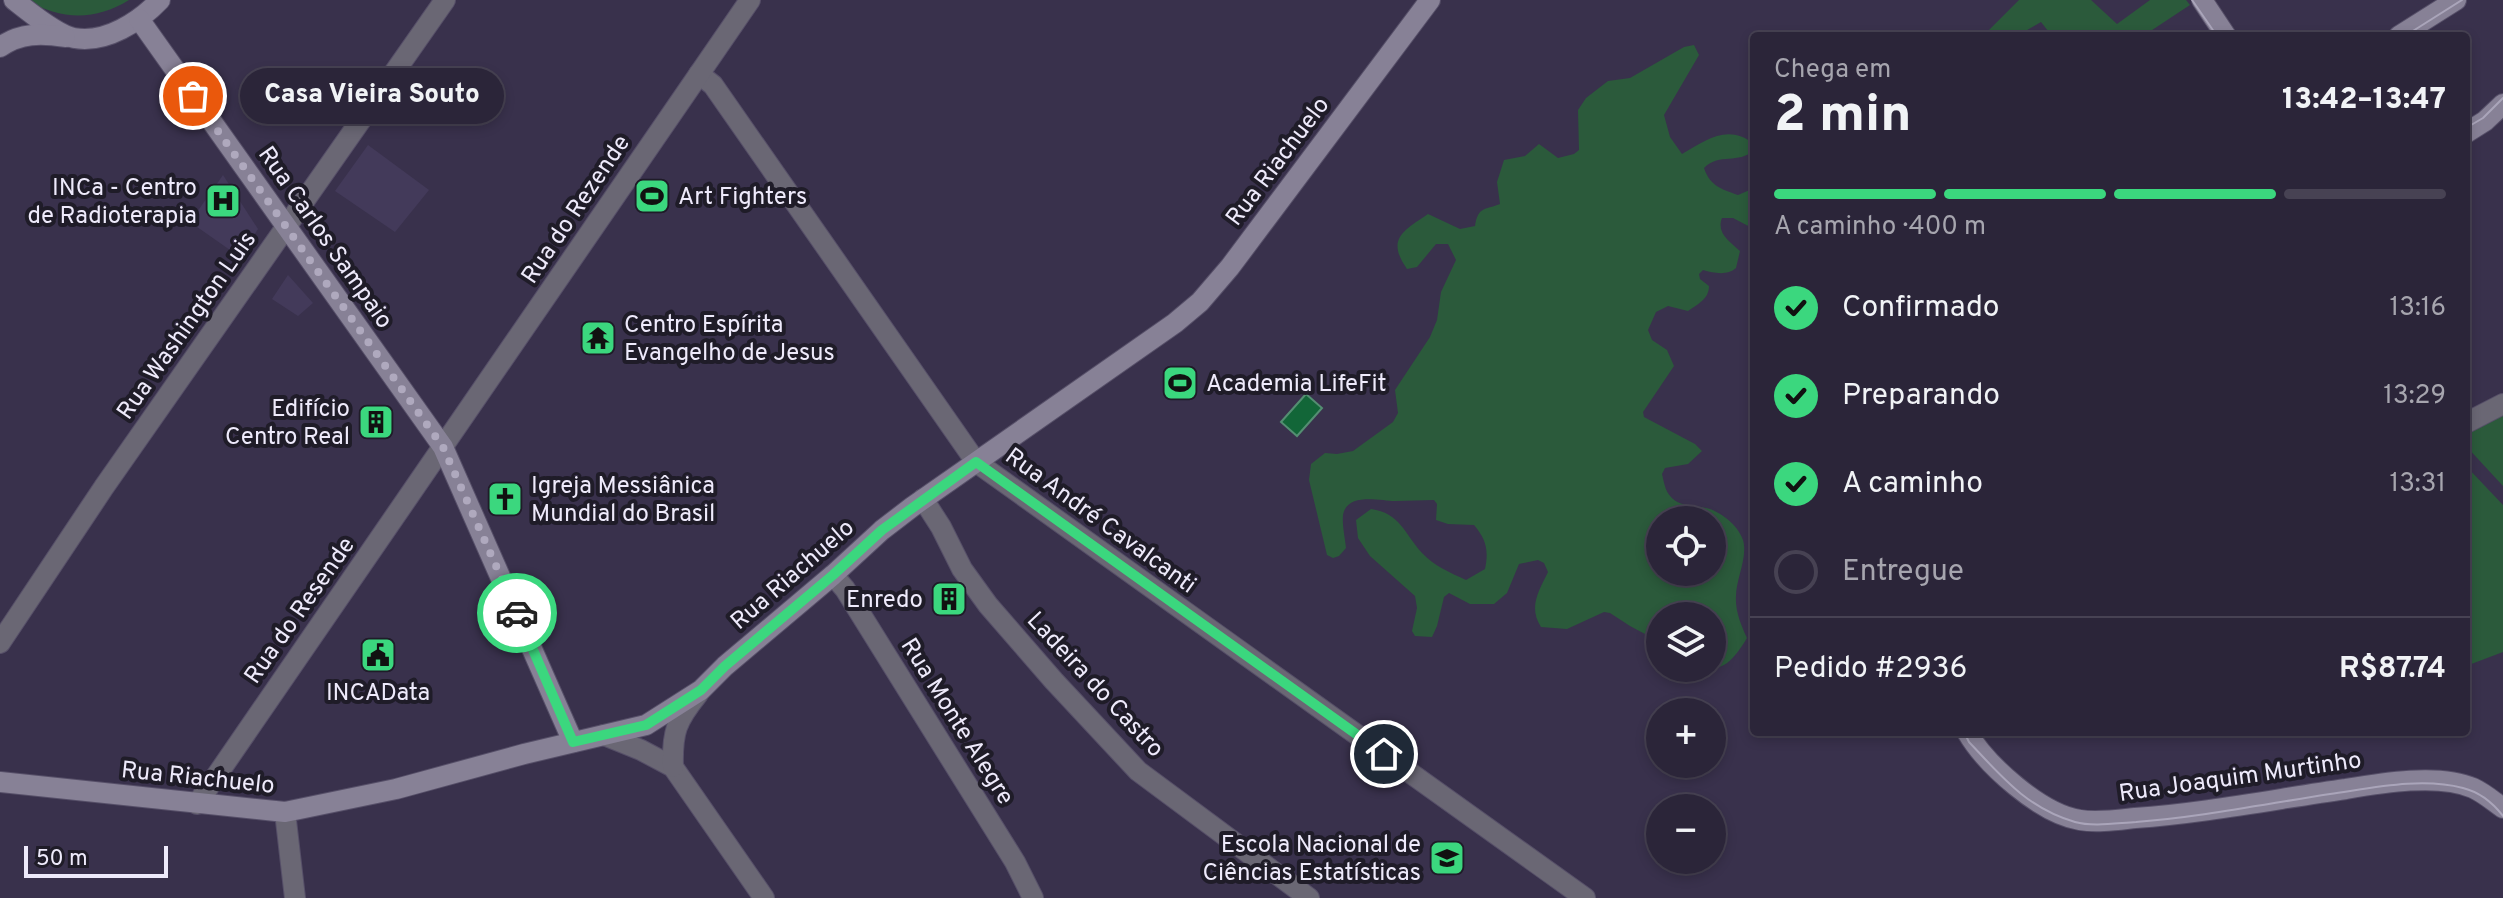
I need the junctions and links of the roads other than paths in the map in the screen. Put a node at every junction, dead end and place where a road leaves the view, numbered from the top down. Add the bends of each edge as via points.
1 (14, 0) edge
2 (160, 0) edge
3 (445, 0) edge
4 (750, 0) edge
5 (1430, 0) edge
6 (2202, 0) edge
7 (2456, 0) edge
8 (2433, 6) edge
9 (139, 19) junction
10 (2223, 32) edge
11 (2404, 32) edge
12 (73, 38) junction
13 (0, 47) edge
14 (699, 74) junction
15 (2503, 104) edge
16 (2470, 130) edge
17 (287, 227) junction
18 (2503, 404) edge
19 (2470, 421) edge
20 (443, 447) junction
21 (976, 462) junction
22 (923, 499) junction
23 (833, 575) junction
24 (0, 643) edge
25 (701, 690) junction
26 (604, 735) junction
27 (1970, 736) edge
28 (573, 742) junction
29 (673, 767) junction
30 (0, 782) edge
31 (197, 804) junction
32 (2502, 809) edge
33 (285, 812) junction
34 (295, 898) edge
35 (764, 898) edge
36 (1033, 898) edge
37 (1309, 898) edge
38 (1585, 898) edge

1 - 12 main road
2 - 9 main road
3 - 17 street, Rua Washington Luis
4 - 14 street, Rua do Rezende
5 - 21 main road, Rua Riachuelo via 1200,302
6 - 10 main road
7 - 8 main road
8 - 11 main road
9 - 12 main road via 101,36
9 - 17 main road, Rua Carlos Sampaio
12 - 13 main road via 29,35
14 - 20 street, Rua do Rezende
14 - 21 street, Rua André Cavalcanti via 713,85
15 - 16 main road
17 - 20 main road, Rua Carlos Sampaio
17 - 24 street, Rua Washington Luis
18 - 19 street
20 - 28 main road, Rua Carlos Sampaio
20 - 31 street, Rua do Resende
21 - 22 main road, Rua Riachuelo
21 - 38 street, Rua André Cavalcanti
22 - 23 main road, Rua Riachuelo
22 - 37 street, Ladeira do Castro via 988,605 1138,771
23 - 25 main road, Rua Riachuelo
23 - 36 street, Rua Monte Alegre
25 - 26 main road, Rua Riachuelo via 646,725
25 - 29 street via 679,717
26 - 28 main road, Rua Riachuelo
26 - 29 street
27 - 32 main road, Rua Joaquim Murtinho via 2025,794 2079,820 2166,816 2429,781 2462,784
28 - 33 main road, Rua Riachuelo
29 - 35 street
30 - 31 main road, Rua Riachuelo
31 - 33 main road, Rua Riachuelo
33 - 34 street

